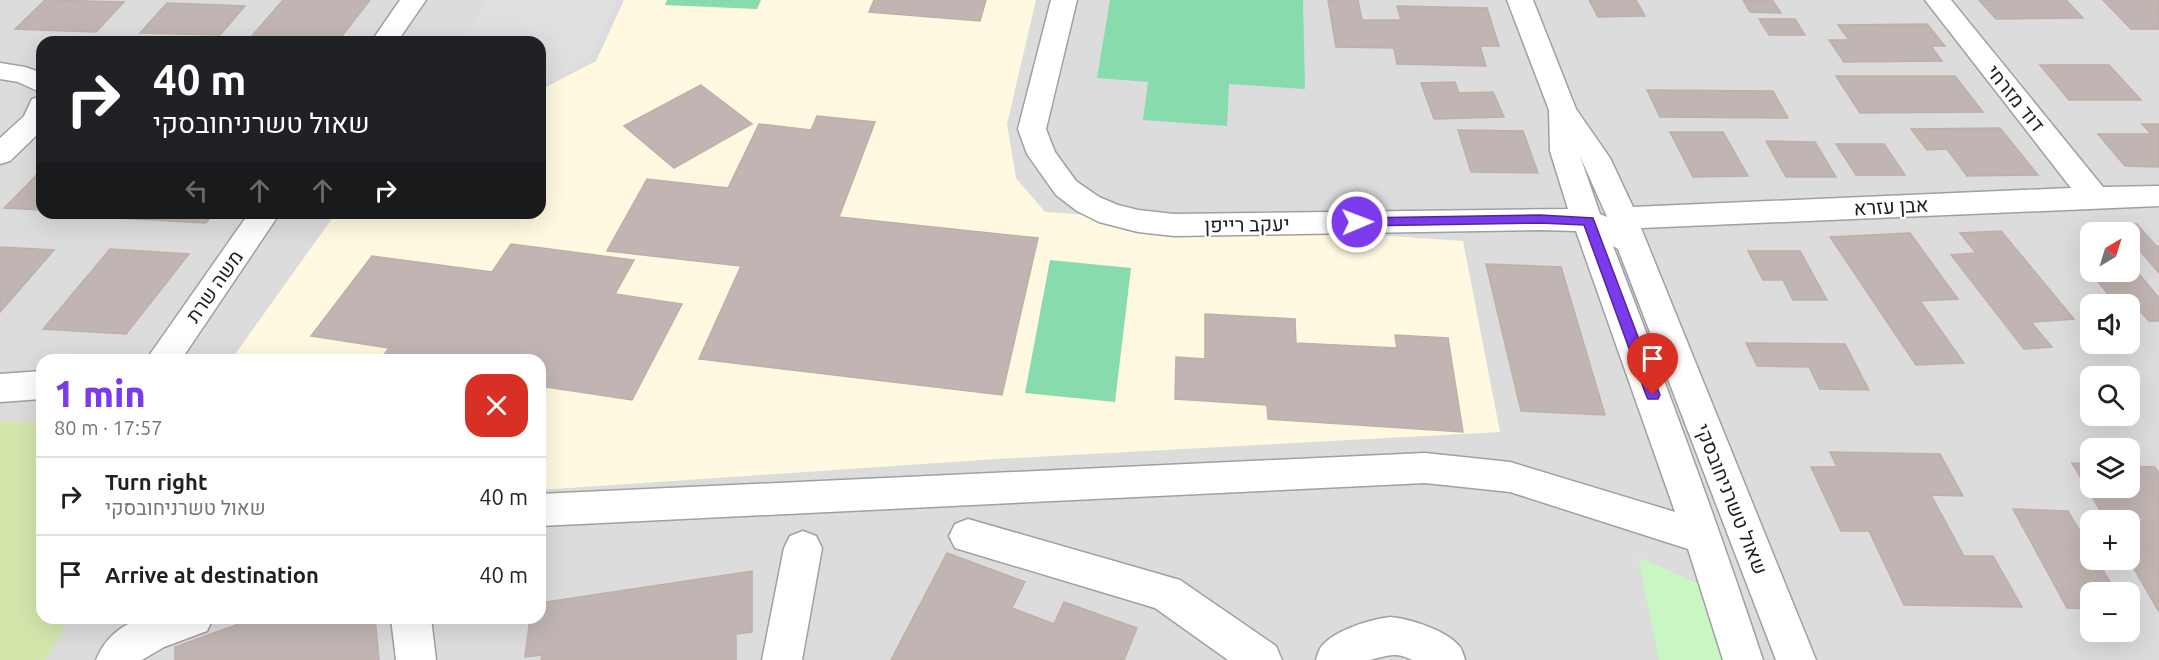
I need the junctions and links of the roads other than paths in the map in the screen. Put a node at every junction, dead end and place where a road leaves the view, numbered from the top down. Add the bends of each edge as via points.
1 (413, 0) edge
2 (1064, 0) edge
3 (1520, 0) edge
4 (1938, 0) edge
5 (388, 36) edge
6 (0, 71) edge
7 (36, 81) edge
8 (1563, 110) junction
9 (36, 120) edge
10 (0, 154) edge
11 (2159, 196) edge
12 (2095, 197) junction
13 (261, 219) edge
14 (1588, 221) junction
15 (1628, 231) junction
16 (167, 354) edge
17 (36, 385) edge
18 (0, 388) edge
19 (546, 510) edge
20 (1693, 534) dead end
21 (968, 536) dead end
22 (803, 548) dead end
23 (176, 624) edge
24 (412, 624) edge
25 (116, 660) edge
26 (416, 660) edge
27 (782, 660) edge
28 (1262, 660) edge
29 (1336, 660) edge
30 (1445, 660) edge
31 (1743, 660) edge
32 (1796, 660) edge

1 - 5 street
2 - 14 street, יעקב רייפן via 1032,129 1041,154 1066,188 1110,214 1174,225
3 - 8 street, שאול טשרניחובסקי
4 - 12 street, דוד מזרחי
6 - 7 street
8 - 14 street, שאול טשרניחובסקי via 1564,151
8 - 15 street, שאול טשרניחובסקי via 1596,158
9 - 10 street
11 - 12 street, אבן עזרא
12 - 15 street, אבן עזרא
13 - 16 street, משה שרת
14 - 15 street, יעקב רייפן
14 - 31 street, שאול טשרניחובסקי via 1653,395
15 - 32 street, שאול טשרניחובסקי
17 - 18 street
19 - 20 street via 1425,468 1510,477
21 - 28 street via 1166,593
22 - 27 street
23 - 25 street via 134,640
24 - 26 street
29 - 30 street via 1355,645 1378,637 1401,636 1426,645

